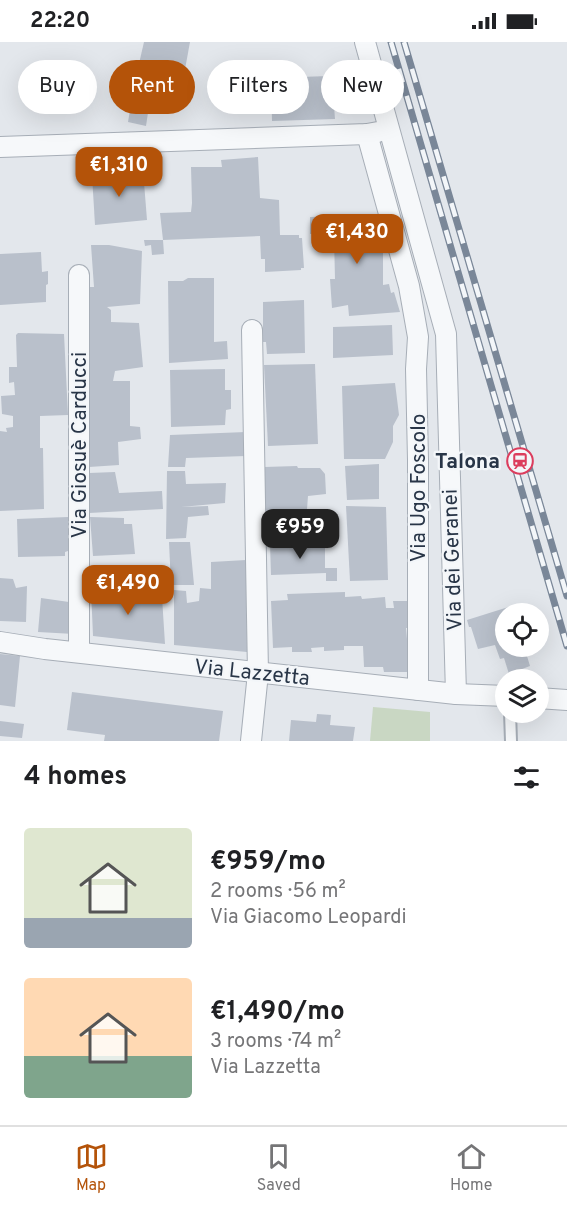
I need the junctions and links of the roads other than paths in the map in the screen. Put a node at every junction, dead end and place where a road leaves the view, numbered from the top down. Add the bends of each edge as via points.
1 (365, 42) edge
2 (390, 131) junction
3 (367, 134) junction
4 (0, 147) edge
5 (429, 271) junction
6 (79, 275) dead end
7 (409, 286) junction
8 (252, 330) dead end
9 (0, 642) edge
10 (79, 652) junction
11 (258, 672) junction
12 (418, 690) junction
13 (456, 694) junction
14 (495, 696) edge
15 (549, 699) edge
16 (567, 700) edge
17 (510, 723) edge
18 (251, 741) edge
19 (511, 741) edge

1 - 2 street, Via dei Geranei
2 - 3 street
2 - 5 street, Via dei Geranei
3 - 4 street
3 - 7 street, Via Ugo Foscolo
5 - 7 street
5 - 13 street, Via dei Geranei via 446,334
6 - 10 street, Via Giosuè Carducci
7 - 12 street, Via Ugo Foscolo via 418,337
8 - 11 street
9 - 10 street, Via Lazzetta
10 - 11 street, Via Lazzetta
11 - 12 street, Via Lazzetta
11 - 18 street
12 - 13 street, Via Lazzetta
13 - 14 street, Via Lazzetta
15 - 16 street
17 - 19 lane

